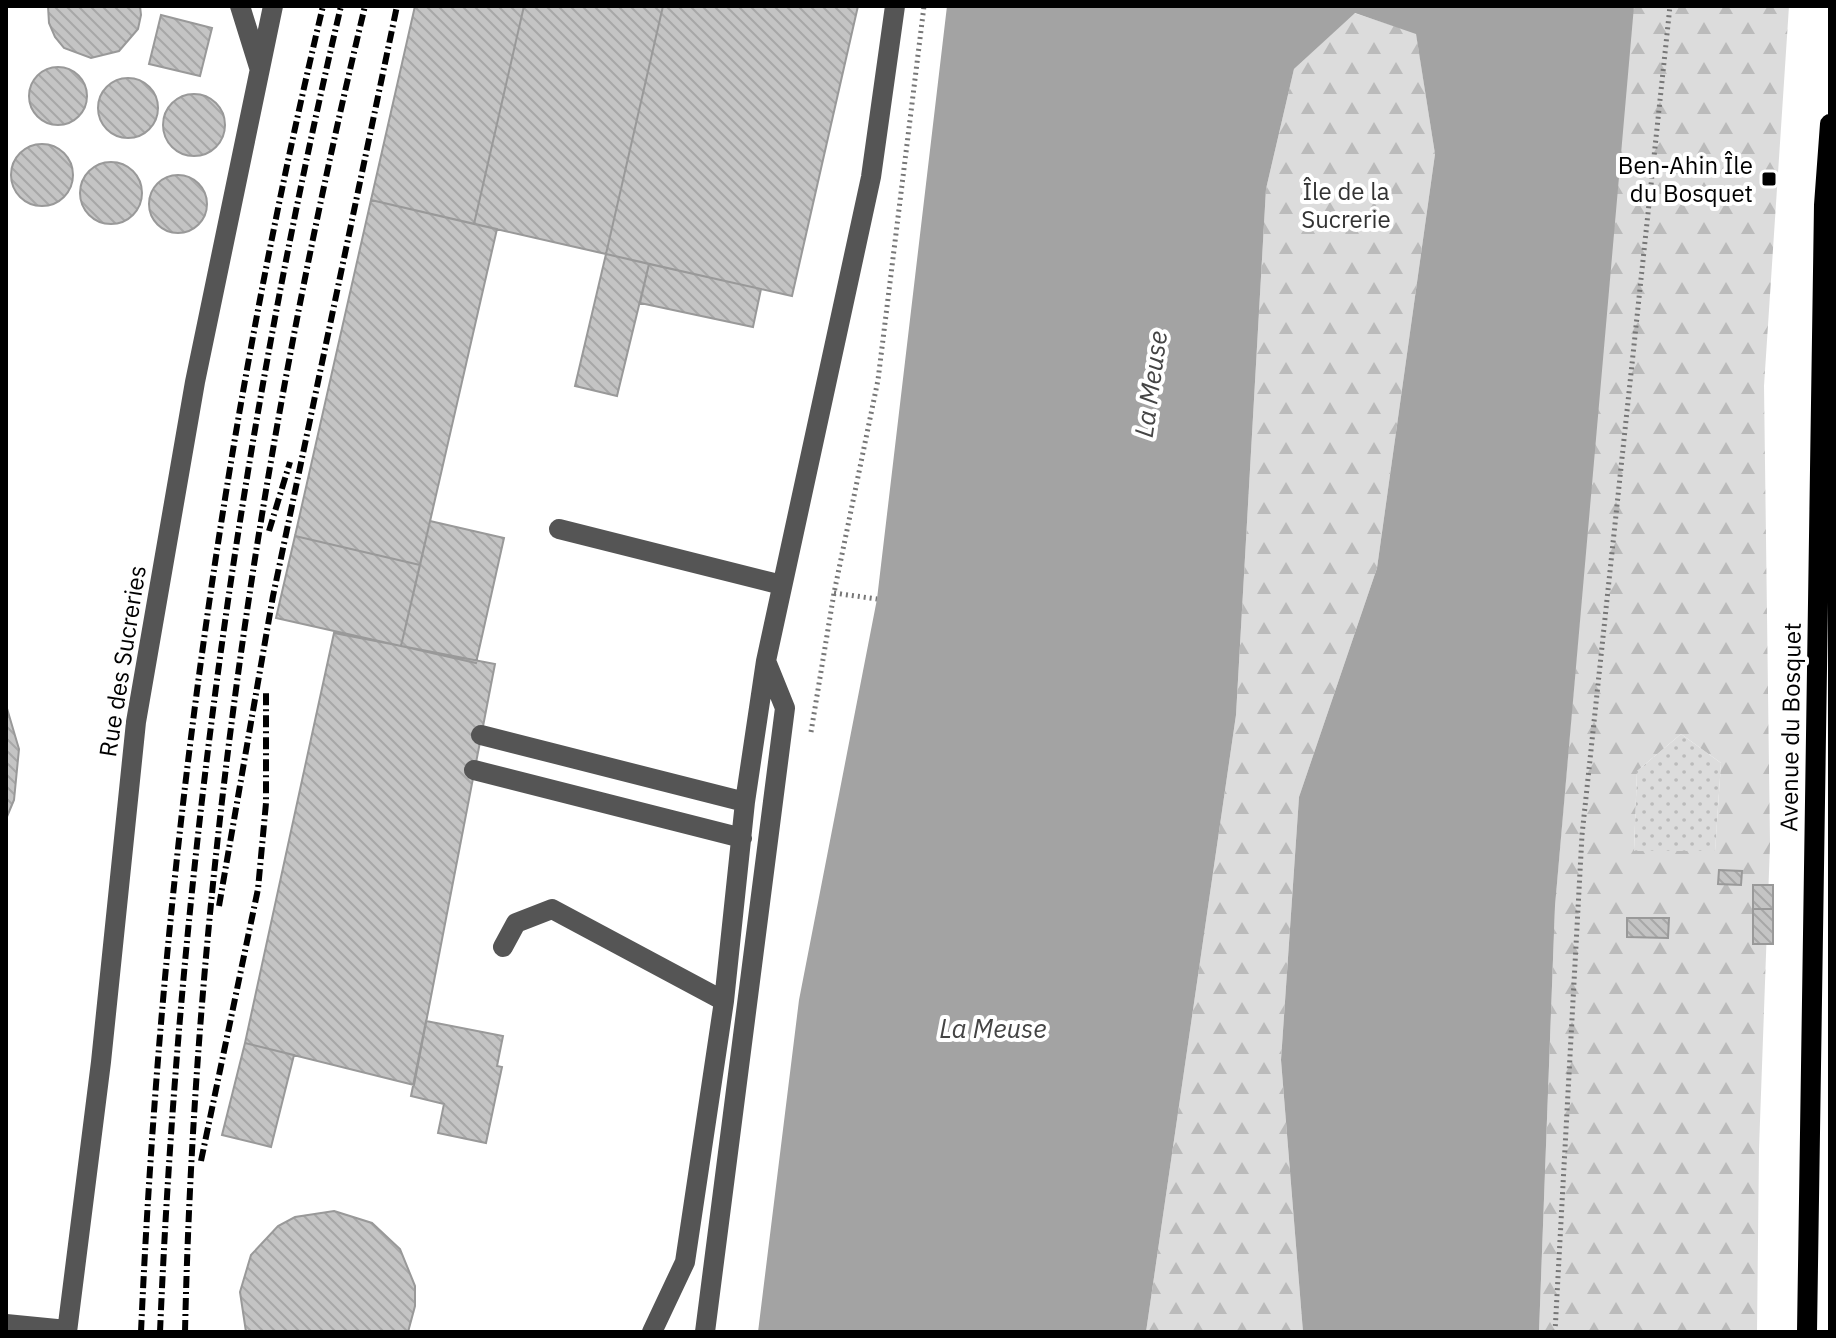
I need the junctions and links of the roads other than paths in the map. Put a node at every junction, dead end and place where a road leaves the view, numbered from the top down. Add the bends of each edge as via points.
1 (240, 6) edge
2 (273, 6) edge
3 (895, 6) edge
4 (260, 68) junction
5 (1830, 124) edge
6 (559, 529) dead end
7 (782, 585) junction
8 (766, 661) junction
9 (481, 735) dead end
10 (474, 770) dead end
11 (745, 802) junction
12 (742, 838) junction
13 (503, 947) dead end
14 (724, 1001) junction
15 (6, 1324) edge
16 (67, 1331) edge
17 (652, 1332) edge
18 (705, 1332) edge
19 (1807, 1332) edge

1 - 4 street
2 - 4 street, Rue des Sucreries
3 - 7 street via 871,177
4 - 16 street, Rue des Sucreries via 195,382 136,722
5 - 19 main road, Avenue du Bosquet via 1824,205
6 - 7 street
7 - 8 street
8 - 11 street
8 - 18 street via 785,708
9 - 11 street
10 - 12 street
11 - 12 street
12 - 14 street
13 - 14 street via 516,923 552,909
14 - 17 street via 685,1262
15 - 16 street

